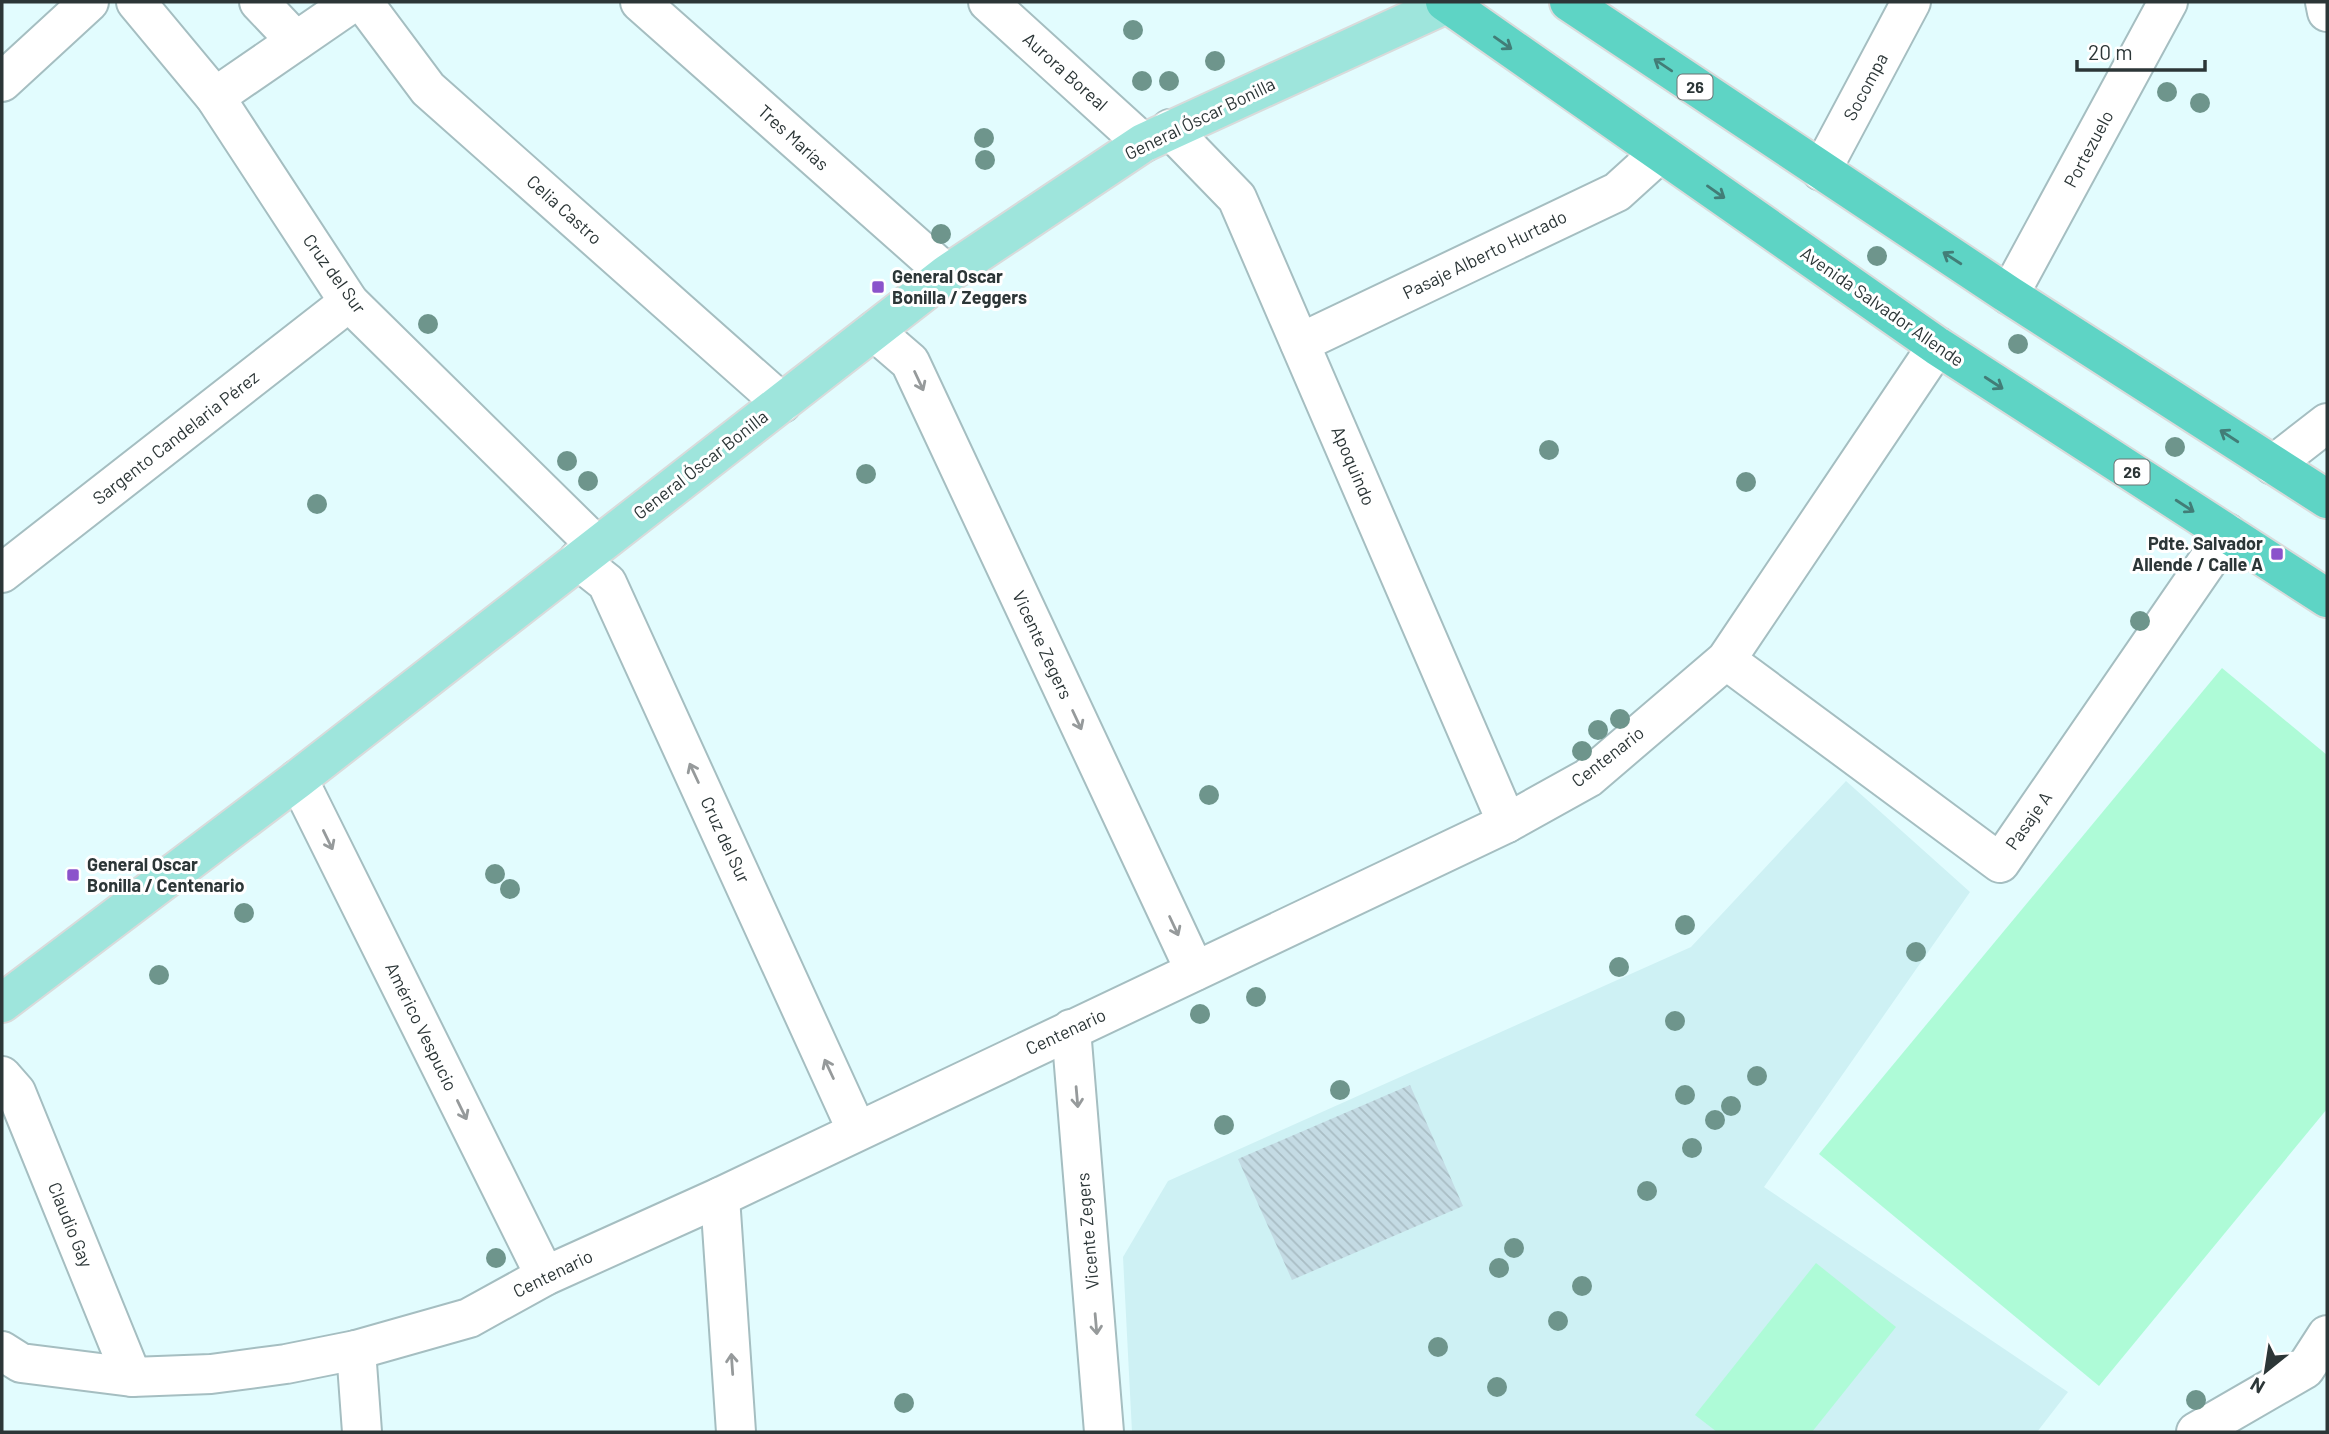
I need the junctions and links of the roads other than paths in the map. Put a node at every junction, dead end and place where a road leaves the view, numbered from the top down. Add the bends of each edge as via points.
1 (89, 2) edge
2 (136, 2) edge
3 (259, 2) edge
4 (353, 2) edge
5 (363, 2) edge
6 (640, 2) edge
7 (988, 2) edge
8 (1448, 2) edge
9 (1569, 2) edge
10 (1911, 2) edge
11 (2168, 2) edge
12 (2325, 2) edge
13 (2327, 12) edge
14 (296, 41) junction
15 (2, 82) edge
16 (215, 97) junction
17 (1156, 136) junction
18 (1660, 153) junction
19 (1821, 171) junction
20 (947, 274) junction
21 (2009, 295) junction
22 (349, 302) junction
23 (874, 331) junction
24 (1300, 343) junction
25 (1937, 346) junction
26 (782, 403) junction
27 (2327, 423) edge
28 (2273, 465) junction
29 (2327, 499) edge
30 (2227, 533) junction
31 (588, 553) junction
32 (2, 573) edge
33 (2327, 598) edge
34 (1726, 660) junction
35 (298, 779) junction
36 (1507, 823) junction
37 (1195, 971) junction
38 (2, 1003) edge
39 (1071, 1030) junction
40 (2, 1076) edge
41 (857, 1131) junction
42 (720, 1197) junction
43 (544, 1276) junction
44 (2327, 1335) edge
45 (356, 1350) junction
46 (2, 1351) edge
47 (132, 1377) junction
48 (2316, 1380) edge
49 (362, 1432) edge
50 (737, 1432) edge
51 (1104, 1432) edge
52 (2196, 1432) edge

1 - 15 street
2 - 16 street, Cruz del Sur
3 - 14 street
4 - 14 street
5 - 26 street, Celia Castro via 428,89
6 - 20 street, Tres Marías
7 - 17 street, Aurora Boreal
8 - 17 main road, General Óscar Bonilla
8 -> 18 highway, Avenida Salvador Allende / 26
19 -> 9 highway, 26
10 - 19 street, Socompa
11 - 21 street, Portezuelo
12 - 13 street
14 - 16 street
16 - 22 street, Cruz del Sur
17 - 20 main road, General Óscar Bonilla
17 - 24 street, Apoquindo via 1237,198
18 - 24 street, Pasaje Alberto Hurtado via 1617,192
18 -> 25 highway, Avenida Salvador Allende / 26
21 -> 19 highway, 26
20 - 23 main road, General Óscar Bonilla
28 -> 21 highway, 26
22 - 31 street, Cruz del Sur
22 - 32 street, Sargento Candelaria Pérez
23 - 26 main road, General Óscar Bonilla
23 -> 37 street, Vicente Zegers via 910,362
24 - 36 street, Apoquindo
25 -> 30 highway, Avenida Salvador Allende / 26
25 - 34 street, Centenario
26 - 31 main road, General Óscar Bonilla
27 - 28 street
28 - 29 highway, 26
30 - 33 highway, Avenida Salvador Allende / 26
30 - 34 street, Pasaje A via 2000,863
31 - 35 main road, General Óscar Bonilla
41 -> 31 street, Cruz del Sur via 607,583
34 - 36 street, Centenario via 1588,778
35 - 38 main road, General Óscar Bonilla
35 -> 43 street, Américo Vespucio
36 - 37 street, Centenario
37 - 39 street, Centenario
39 - 41 street, Centenario
39 -> 51 street, Vicente Zegers
40 - 47 street, Claudio Gay via 16,1091
41 - 42 street, Centenario
42 - 43 street, Centenario
50 -> 42 street
43 - 45 street, Centenario via 469,1318
44 - 48 street
45 - 47 street, Centenario via 211,1374
45 - 49 street
46 - 47 street, Centenario via 22,1363
48 - 52 street

